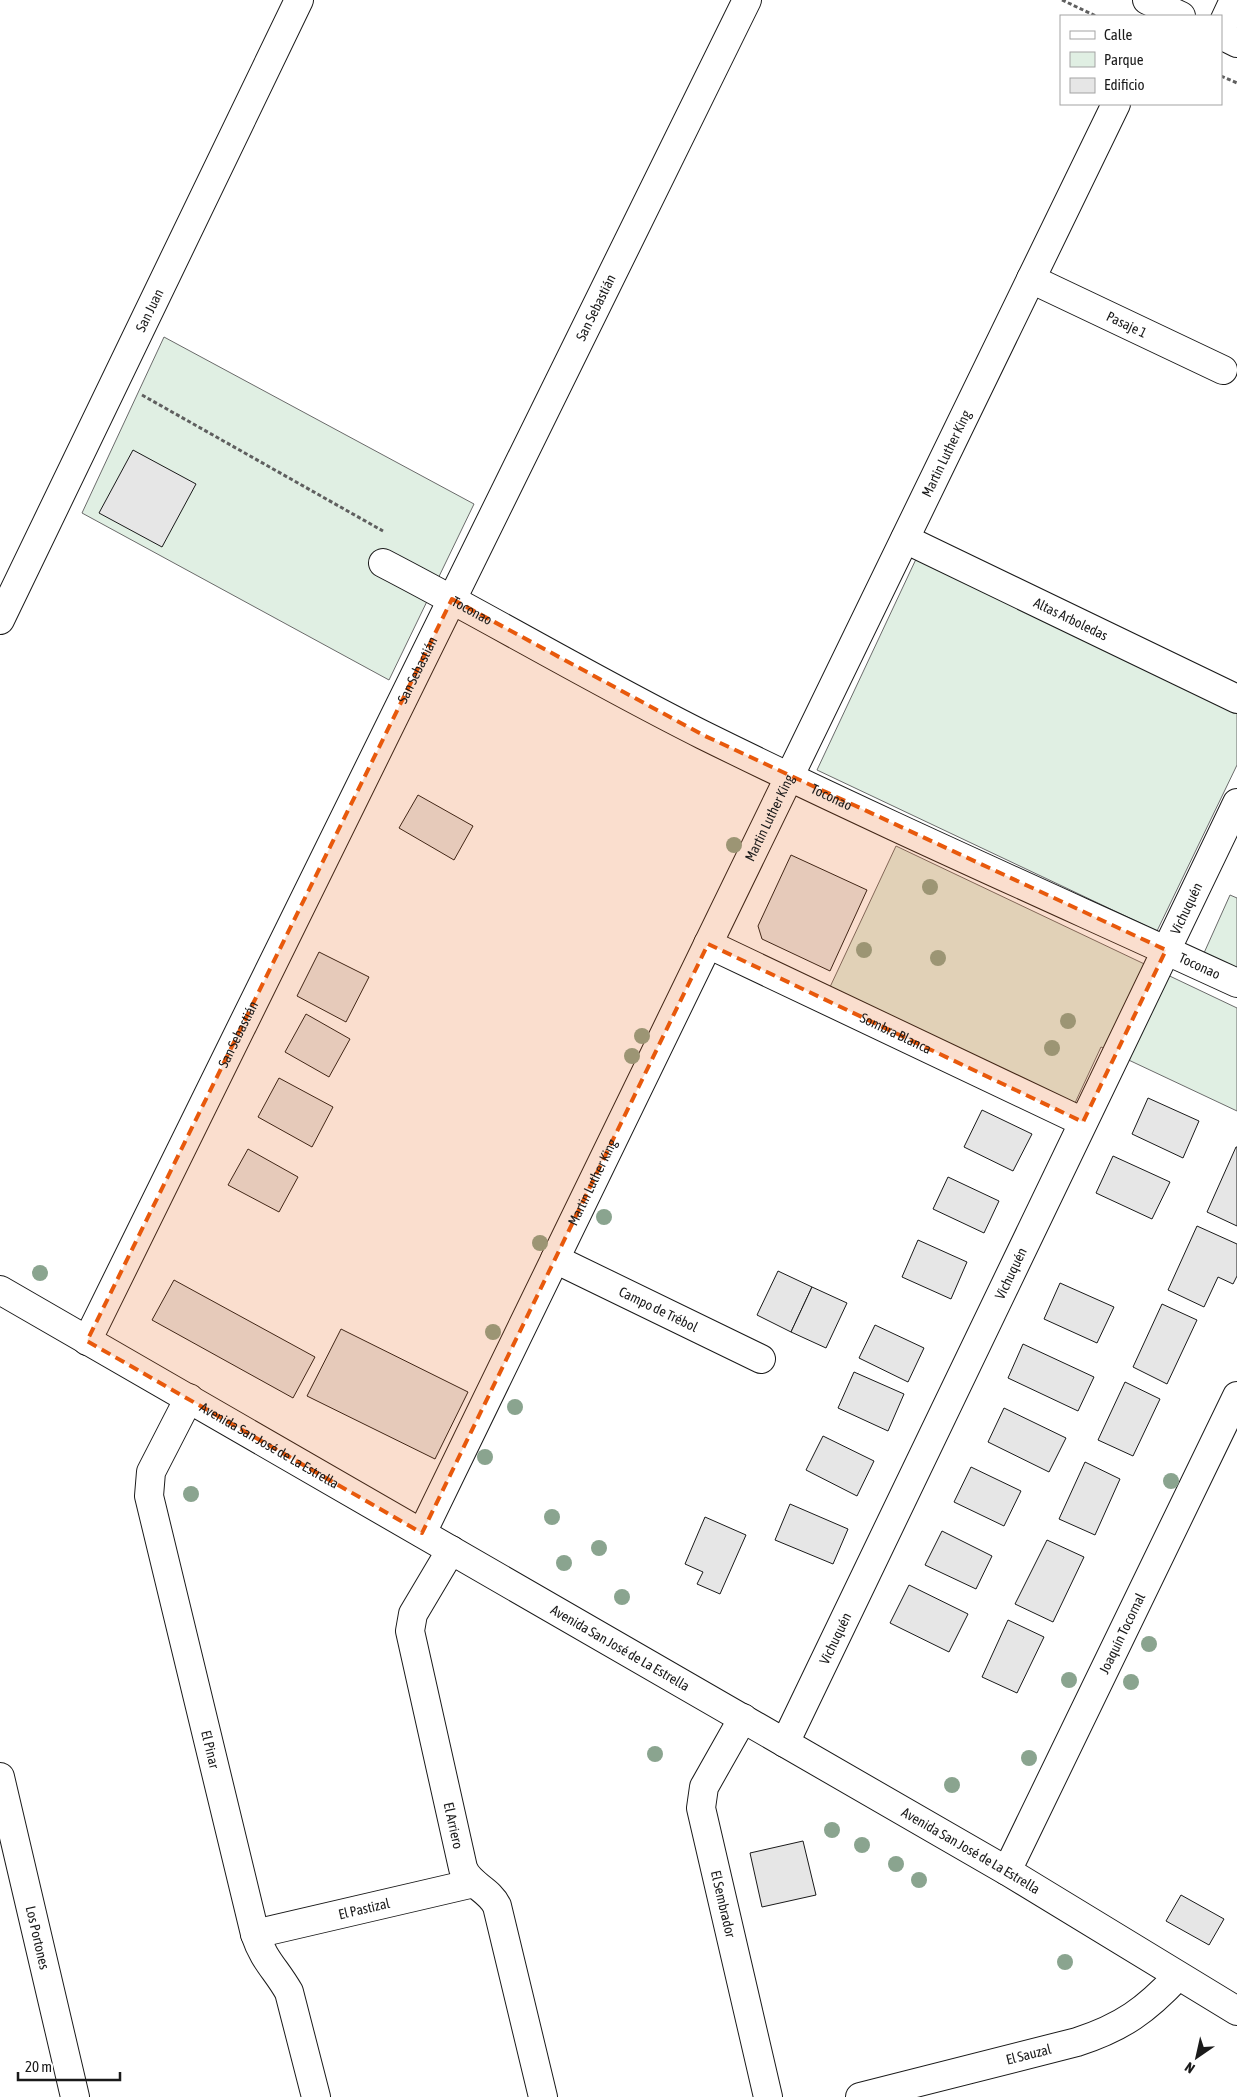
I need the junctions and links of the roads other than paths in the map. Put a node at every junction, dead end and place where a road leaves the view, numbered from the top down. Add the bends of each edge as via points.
1 (299, 0) edge
2 (747, 0) edge
3 (1234, 0) edge
4 (1222, 26) edge
5 (1222, 36) edge
6 (1237, 43) edge
7 (1116, 105) edge
8 (1031, 279) junction
9 (1223, 370) dead end
10 (905, 539) junction
11 (383, 562) dead end
12 (452, 599) junction
13 (0, 620) edge
14 (1237, 699) edge
15 (789, 777) junction
16 (1237, 803) edge
17 (708, 944) junction
18 (1166, 950) junction
19 (1237, 982) edge
20 (1083, 1122) junction
21 (555, 1259) junction
22 (0, 1290) edge
23 (87, 1341) junction
24 (761, 1359) dead end
25 (1237, 1396) edge
26 (189, 1398) junction
27 (422, 1533) junction
28 (451, 1550) junction
29 (743, 1718) junction
30 (785, 1742) junction
31 (0, 1777) edge
32 (1007, 1871) junction
33 (474, 1883) junction
34 (255, 1934) junction
35 (1178, 1976) junction
36 (1237, 2011) edge
37 (75, 2097) edge
38 (316, 2097) edge
39 (543, 2097) edge
40 (768, 2097) edge
41 (860, 2097) edge

1 - 13 street, San Juan
2 - 12 street, San Sebastián
3 - 4 street
5 - 6 street
7 - 8 street, Martin Luther King
8 - 9 street, Pasaje 1
8 - 10 street, Martin Luther King
10 - 14 street, Altas Arboledas
10 - 15 street, Martin Luther King
11 - 12 street, Toconao
12 - 15 street, Toconao via 618,691
12 - 23 street, San Sebastián
15 - 17 street, Martin Luther King
15 - 18 street, Toconao
16 - 18 street, Vichuquén
17 - 20 street, Sombra Blanca
17 - 21 street, Martin Luther King
18 - 19 street, Toconao
18 - 20 street, Vichuquén
20 - 30 street, Vichuquén
21 - 24 street, Campo de Trébol
21 - 27 street, Martin Luther King
22 - 23 street, Avenida San José de La Estrella
23 - 26 street, Avenida San José de La Estrella
25 - 32 street, Joaquín Tocornal
26 - 27 street, Avenida San José de La Estrella
26 - 34 street, El Pinar via 150,1472 148,1496
27 - 28 street, Avenida San José de La Estrella
28 - 29 street, Avenida San José de La Estrella
28 - 33 street, El Arriero via 413,1614 410,1631 461,1861
29 - 30 street, Avenida San José de La Estrella
29 - 40 street, El Sembrador via 704,1787 701,1808
30 - 32 street, Avenida San José de La Estrella
31 - 37 street, Los Portones
32 - 35 street, Avenida San José de La Estrella
33 - 34 street, El Pastizal
33 - 39 street, El Arriero via 490,1895 497,1906
34 - 38 street, El Pinar via 268,1965 289,1992
35 - 36 street, Avenida San José de La Estrella
35 - 41 street, El Sauzal via 1136,2015 1100,2035

